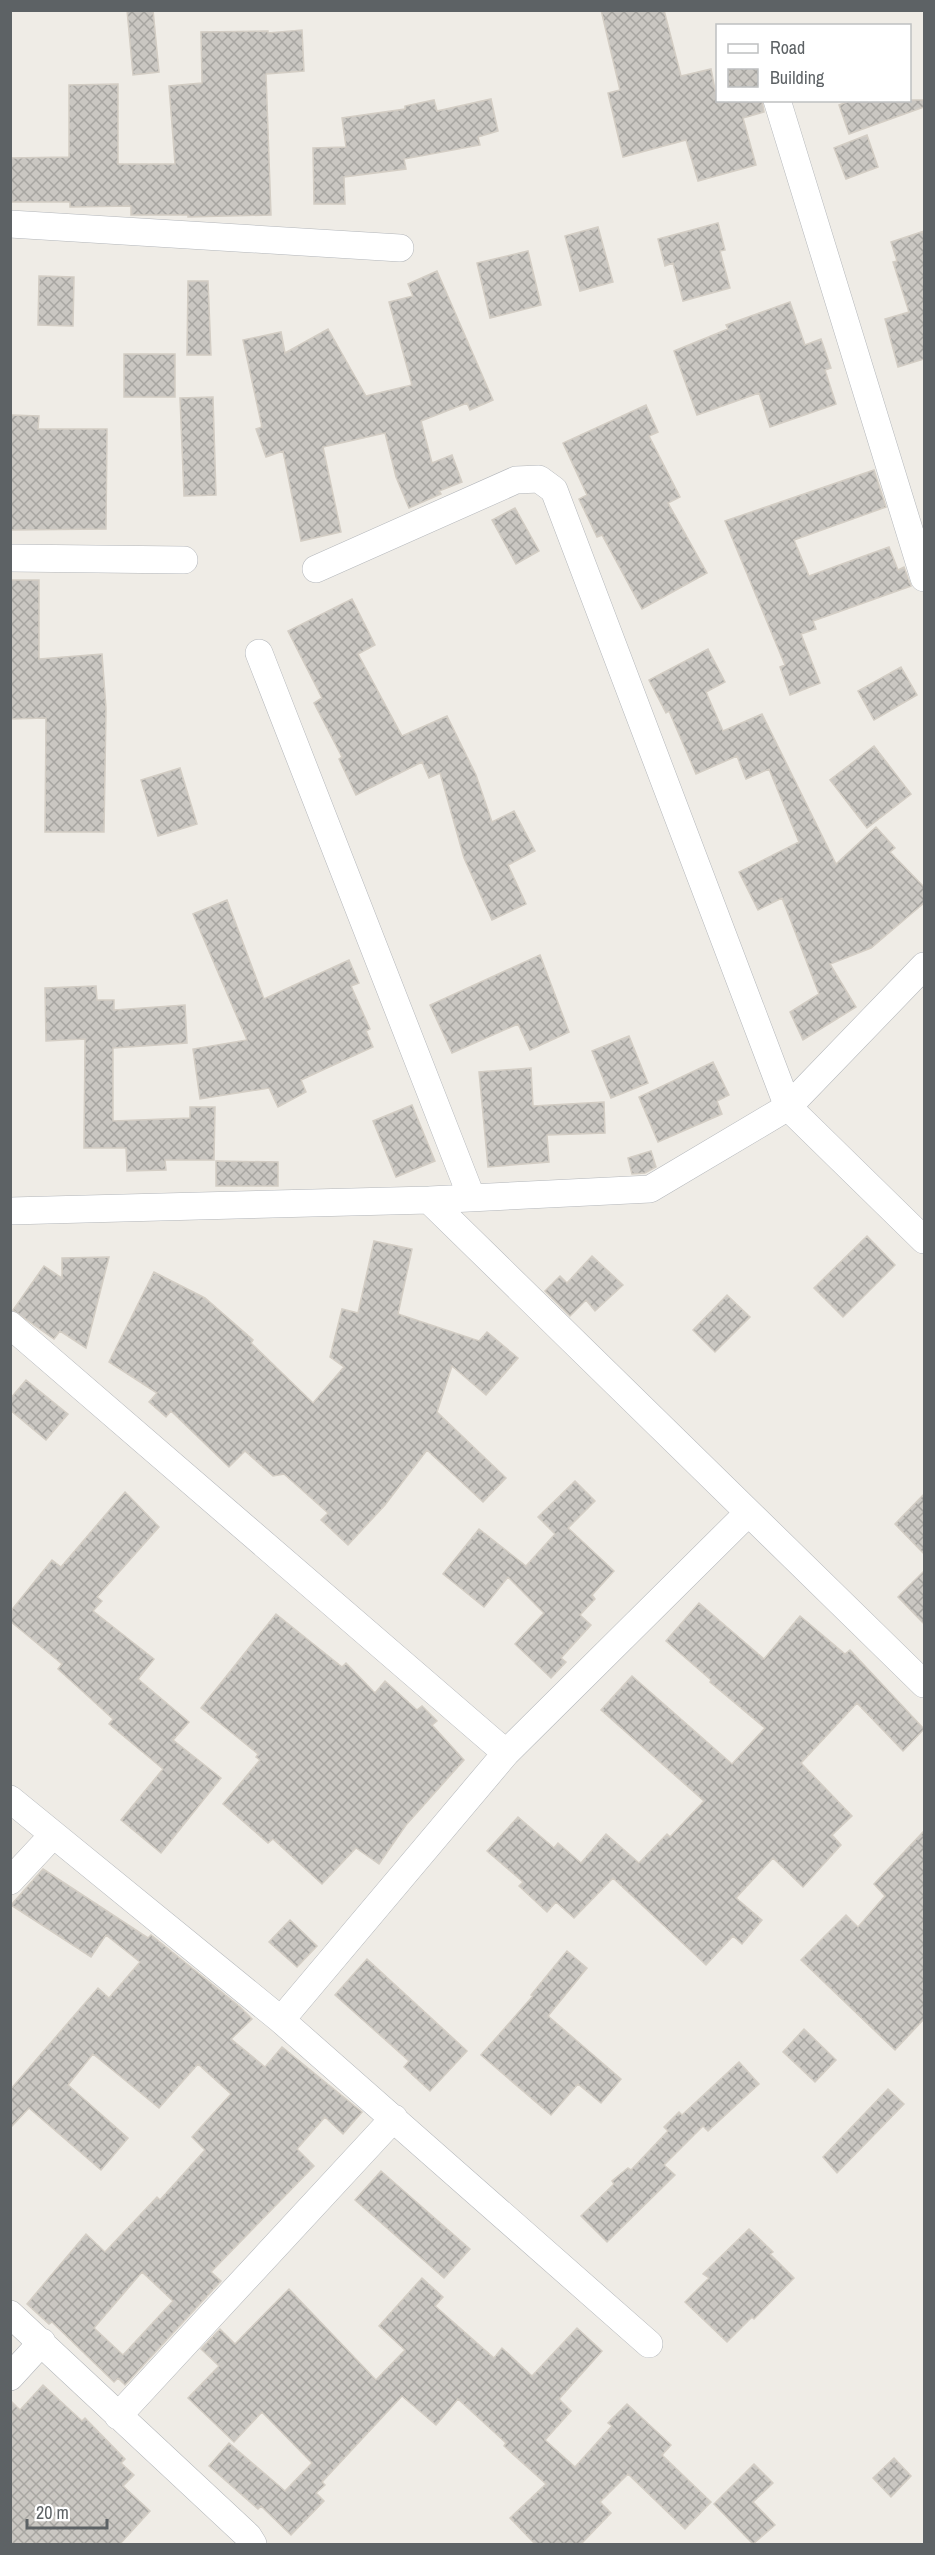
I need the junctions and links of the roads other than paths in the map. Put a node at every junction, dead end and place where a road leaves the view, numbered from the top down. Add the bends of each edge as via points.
1 (778, 102) edge
2 (10, 224) edge
3 (399, 248) dead end
4 (10, 558) edge
5 (184, 560) dead end
6 (316, 569) dead end
7 (924, 578) edge
8 (259, 653) dead end
9 (924, 966) edge
10 (788, 1107) junction
11 (471, 1196) junction
12 (429, 1200) junction
13 (10, 1211) edge
14 (924, 1240) edge
15 (10, 1325) edge
16 (748, 1513) junction
17 (924, 1684) edge
18 (506, 1753) junction
19 (10, 1799) edge
20 (53, 1835) junction
21 (10, 1881) edge
22 (281, 2020) junction
23 (394, 2118) junction
24 (10, 2314) edge
25 (42, 2342) junction
26 (649, 2344) dead end
27 (10, 2377) edge
28 (118, 2416) junction
29 (253, 2544) edge

1 - 7 street
2 - 3 street
4 - 5 street
6 - 10 street via 516,480 539,479 554,489
8 - 11 street
9 - 10 street
10 - 11 street via 650,1189
10 - 14 street
11 - 12 street
12 - 13 street
12 - 16 street
15 - 18 street
16 - 17 street
16 - 18 street
18 - 22 street
19 - 20 street
20 - 21 street
20 - 22 street
22 - 23 street
23 - 26 street
23 - 28 street
24 - 25 street
25 - 27 street
25 - 28 street
28 - 29 street

